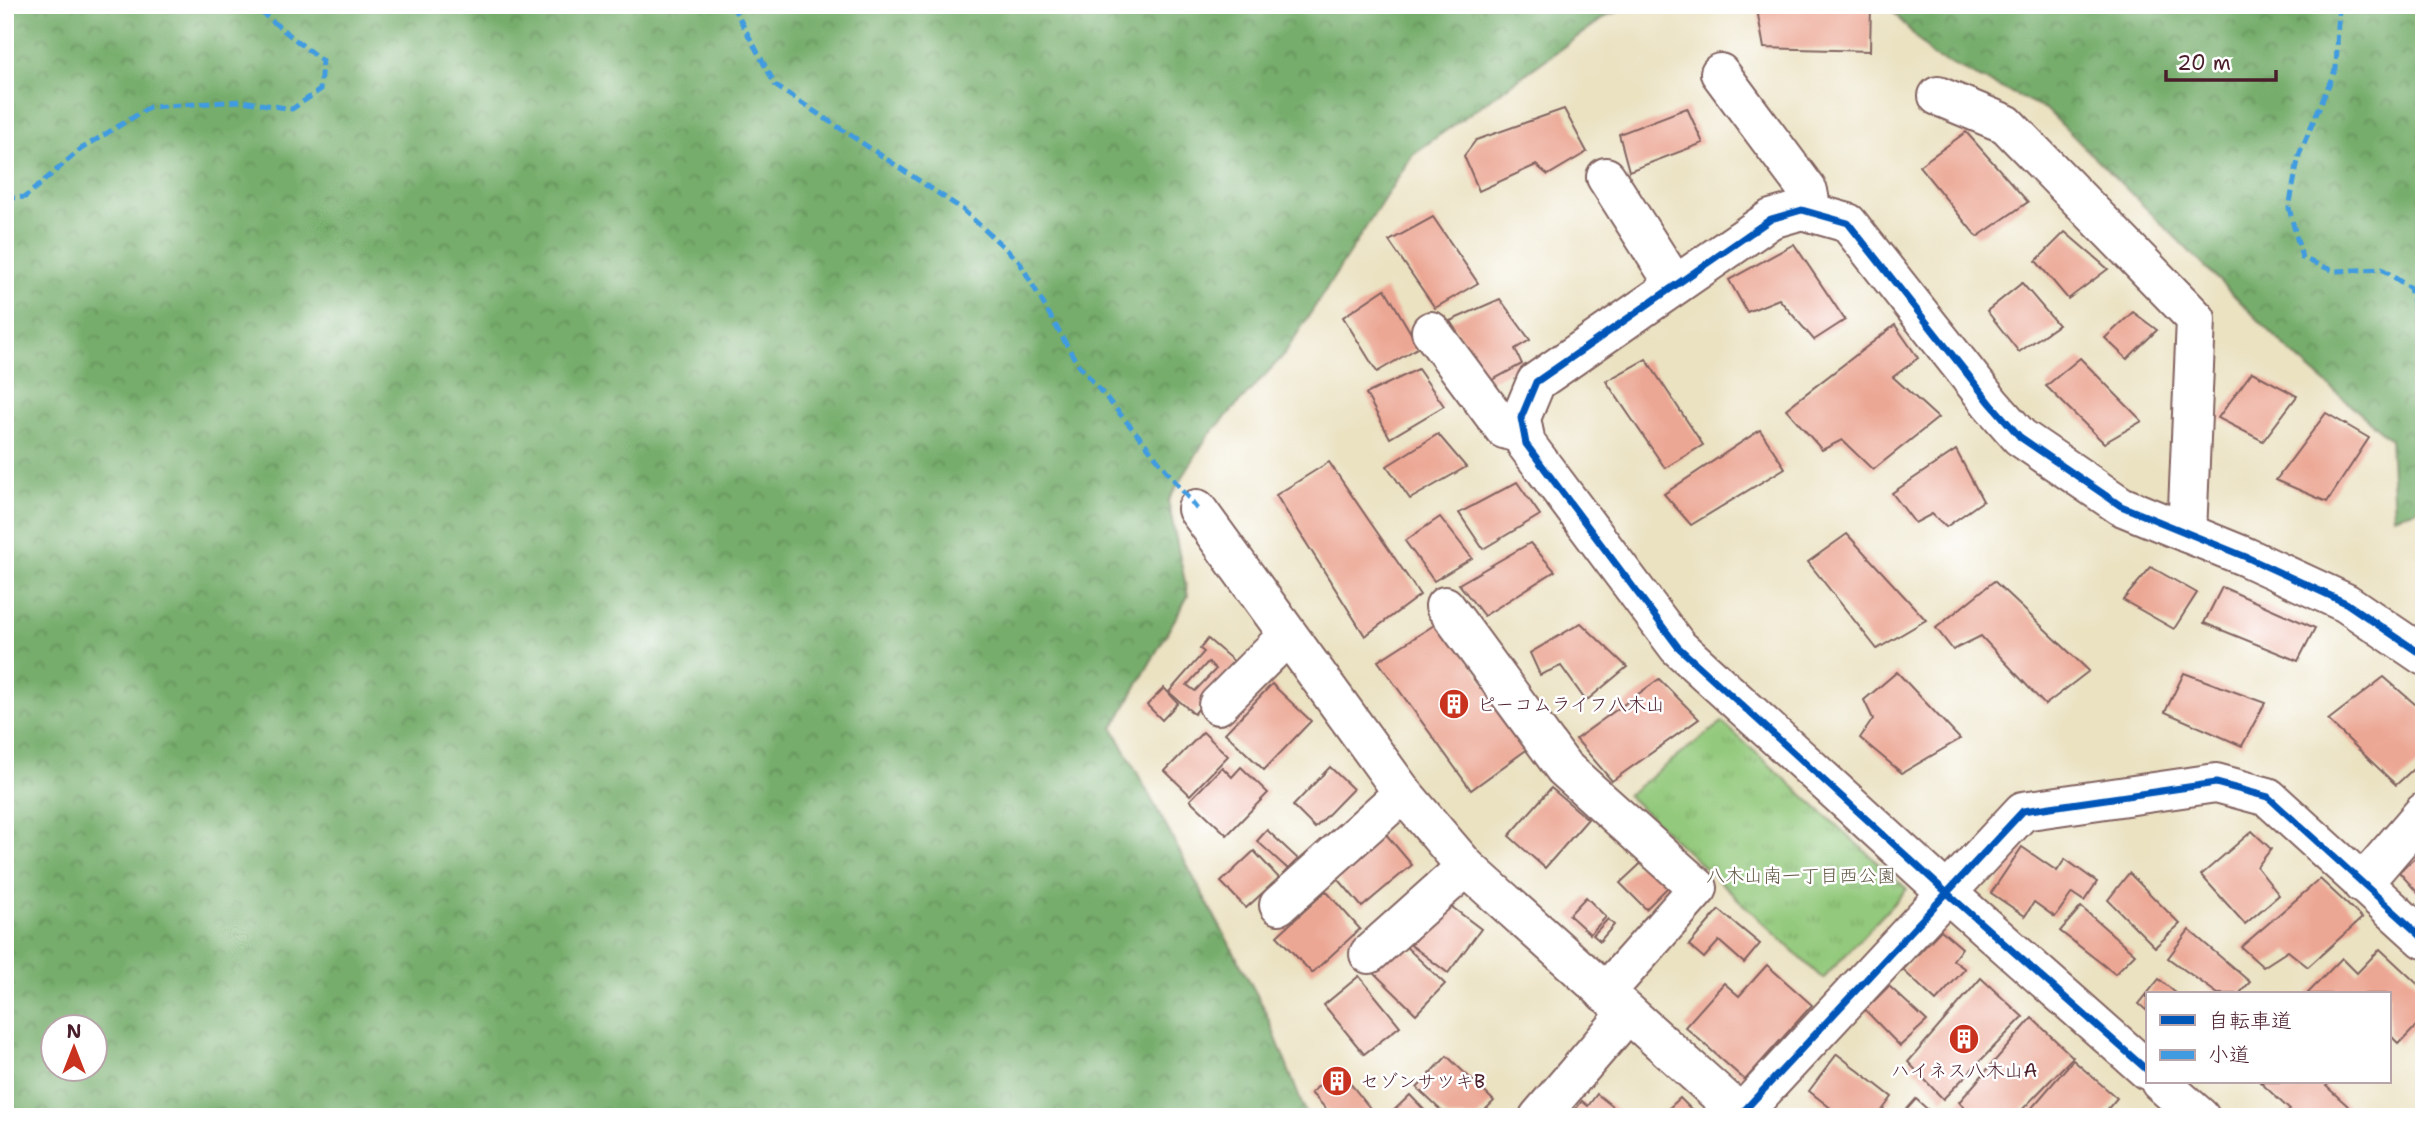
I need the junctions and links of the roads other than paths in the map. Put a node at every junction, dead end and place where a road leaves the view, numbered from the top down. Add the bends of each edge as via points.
1 (1720, 73) dead end
2 (1938, 96) dead end
3 (1606, 177) dead end
4 (1812, 213) junction
5 (1675, 285) junction
6 (1431, 331) dead end
7 (1524, 435) junction
8 (1197, 509) dead end
9 (2187, 533) junction
10 (1445, 606) dead end
11 (1287, 636) junction
12 (2424, 656) edge
13 (1218, 705) dead end
14 (1403, 793) junction
15 (2424, 813) edge
16 (1466, 867) junction
17 (2362, 884) junction
18 (1946, 892) junction
19 (1279, 905) dead end
20 (2424, 939) edge
21 (1369, 954) dead end
22 (1617, 1003) junction
23 (2146, 1069) edge
24 (2162, 1084) edge
25 (1742, 1115) edge
26 (1539, 1117) edge
27 (2200, 1117) edge

1 - 4 street via 1808,191
2 - 9 street via 2006,124 2196,319
3 - 5 street
4 - 5 street via 1802,210 1771,219
4 - 9 street via 1848,223 2021,437 2121,506
5 - 7 street via 1536,382 1521,418
6 - 7 street via 1504,429
7 - 18 street via 1525,444 1678,647
8 - 11 street
9 - 12 street via 2346,603
10 - 22 street via 1564,768 1698,888
11 - 13 street
11 - 14 street
14 - 16 street
14 - 19 street
15 - 17 street
16 - 21 street
16 - 22 street
17 - 18 street via 2268,797 2216,783 2023,811
17 - 20 street
18 - 23 street
18 - 25 street
22 - 25 street
22 - 26 street
24 - 27 street

